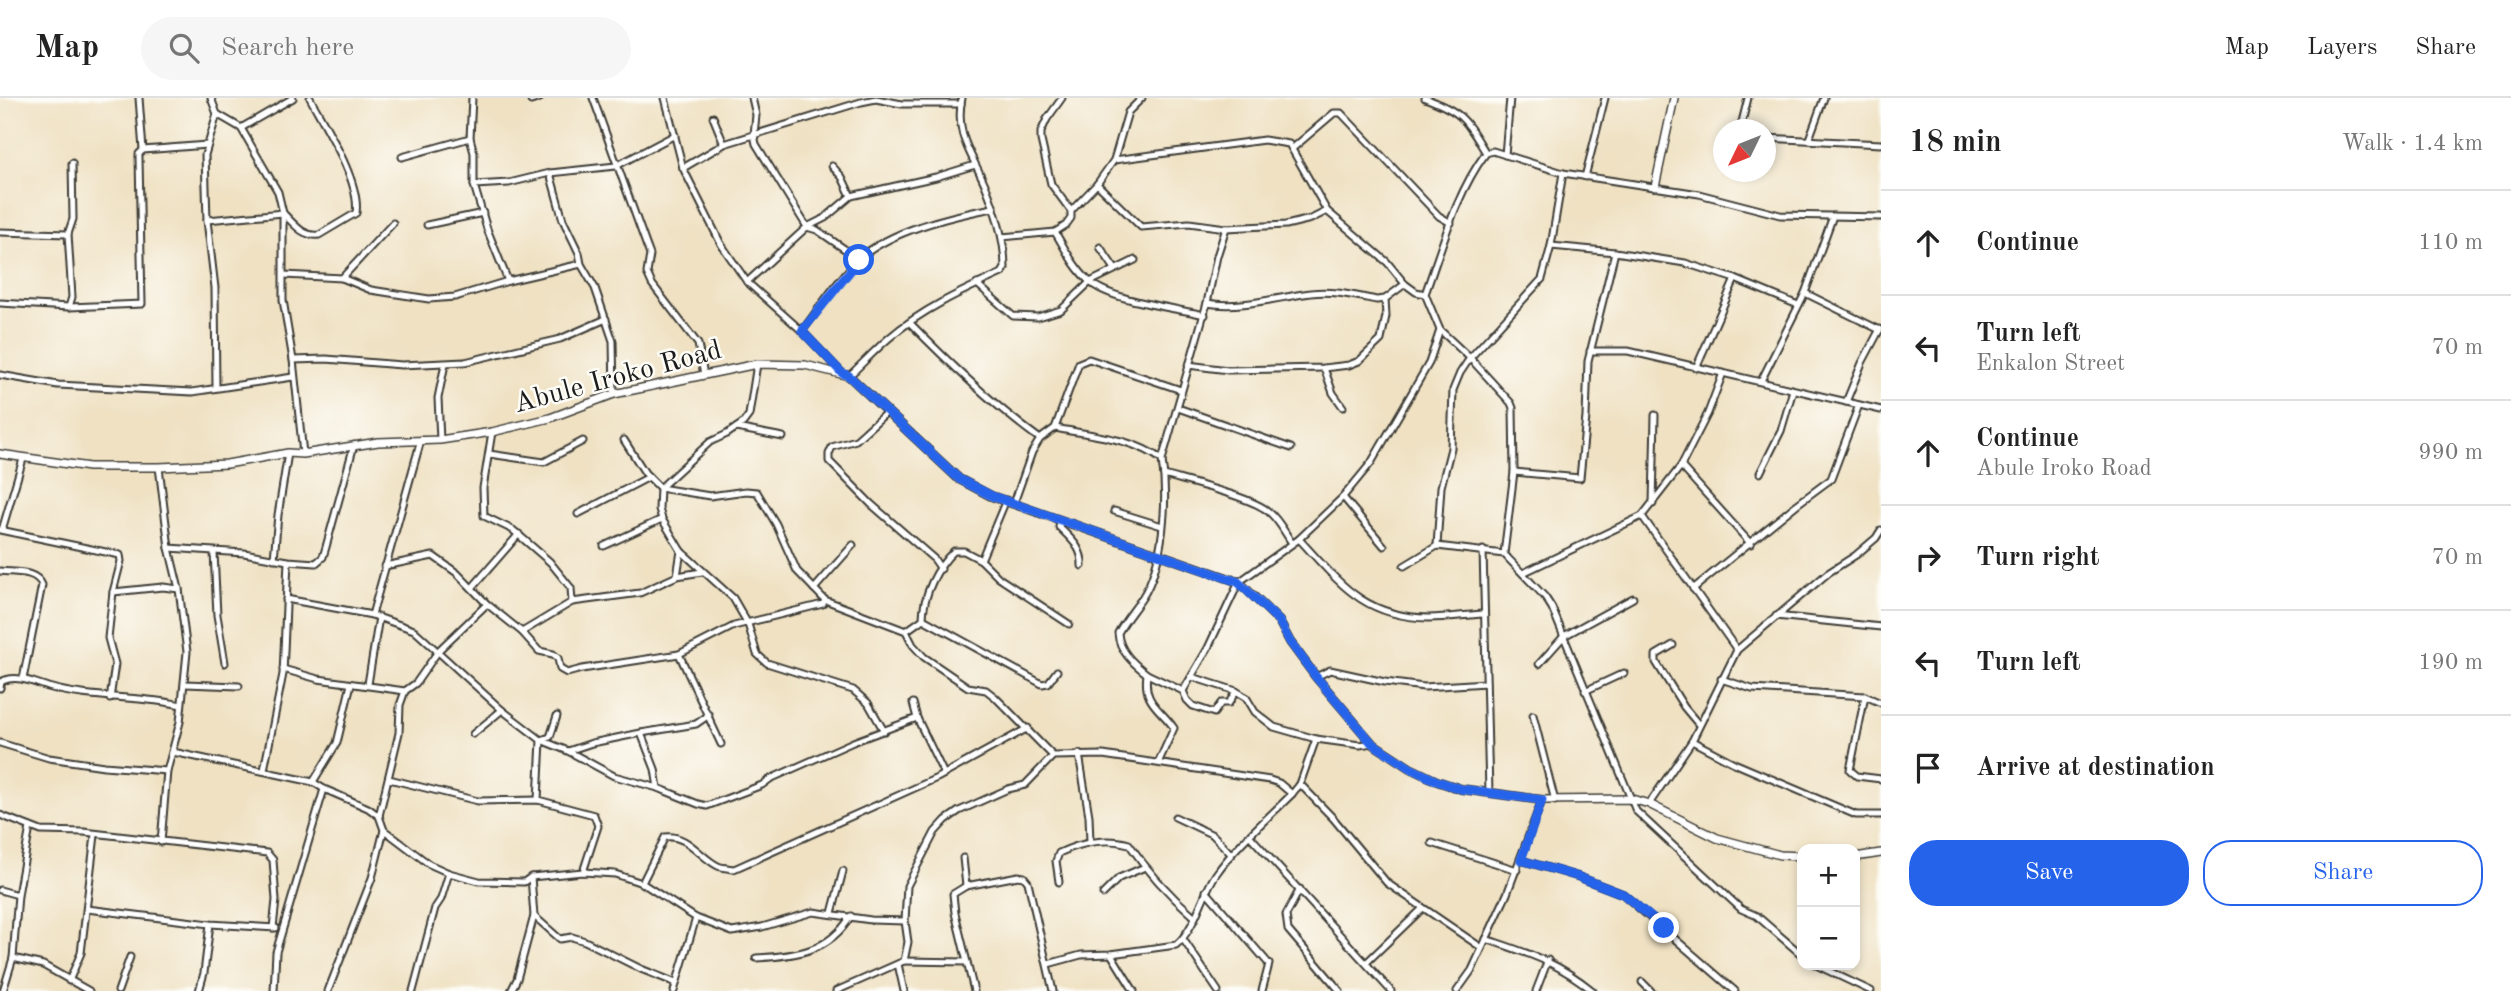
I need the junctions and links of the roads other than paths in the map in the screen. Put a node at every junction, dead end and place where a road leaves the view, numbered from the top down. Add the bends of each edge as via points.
1 (139, 98) edge
2 (211, 98) edge
3 (293, 98) edge
4 (310, 98) edge
5 (472, 98) edge
6 (540, 98) edge
7 (593, 98) edge
8 (665, 98) edge
9 (752, 98) edge
10 (1062, 98) edge
11 (1129, 98) edge
12 (1142, 98) edge
13 (1425, 98) edge
14 (1510, 98) edge
15 (1605, 98) edge
16 (1674, 98) edge
17 (1748, 98) edge
18 (1824, 98) edge
19 (531, 101) dead end
20 (962, 101) edge
21 (1132, 106) junction
22 (217, 114) junction
23 (713, 117) dead end
24 (1743, 119) edge
25 (241, 128) junction
26 (675, 135) junction
27 (754, 135) junction
28 (470, 138) junction
29 (1776, 139) edge
30 (1809, 139) junction
31 (723, 144) junction
32 (1881, 144) edge
33 (207, 145) junction
34 (1293, 148) junction
35 (144, 150) junction
36 (1486, 153) junction
37 (1505, 155) junction
38 (402, 157) dead end
39 (1114, 160) junction
40 (72, 163) dead end
41 (617, 166) junction
42 (832, 166) dead end
43 (975, 166) junction
44 (683, 168) junction
45 (550, 173) junction
46 (1563, 173) junction
47 (1586, 177) junction
48 (1097, 184) junction
49 (474, 186) junction
50 (1655, 187) junction
51 (850, 196) junction
52 (993, 208) junction
53 (1071, 211) junction
54 (1327, 211) junction
55 (284, 213) junction
56 (483, 213) junction
57 (1833, 216) junction
58 (1881, 217) edge
59 (207, 220) junction
60 (393, 223) dead end
61 (1451, 223) junction
62 (427, 225) dead end
63 (807, 228) junction
64 (1226, 228) junction
65 (0, 232) edge
66 (1055, 232) junction
67 (68, 234) junction
68 (1002, 237) junction
69 (1551, 246) junction
70 (1100, 247) dead end
71 (1615, 252) junction
72 (859, 260) junction
73 (1135, 260) dead end
74 (581, 264) junction
75 (1115, 269) junction
76 (284, 275) junction
77 (342, 278) junction
78 (1735, 279) junction
79 (508, 281) junction
80 (747, 282) junction
81 (1090, 282) junction
82 (977, 284) junction
83 (1405, 284) junction
84 (1804, 293) junction
85 (1425, 294) junction
86 (1385, 299) junction
87 (0, 303) edge
88 (1208, 303) junction
89 (1798, 305) junction
90 (69, 307) junction
91 (1205, 315) junction
92 (606, 319) junction
93 (910, 323) junction
94 (1880, 329) edge
95 (1440, 330) junction
96 (802, 331) junction
97 (1590, 351) junction
98 (1470, 358) junction
99 (293, 360) junction
100 (445, 364) junction
101 (757, 365) junction
102 (1188, 365) junction
103 (1324, 368) junction
104 (1696, 368) junction
105 (1723, 373) junction
106 (0, 375) edge
107 (704, 375) junction
108 (846, 375) junction
109 (293, 377) junction
110 (1760, 382) junction
111 (216, 388) junction
112 (1181, 390) junction
113 (1793, 390) junction
114 (614, 394) junction
115 (1846, 402) junction
116 (1859, 405) junction
117 (1343, 407) dead end
118 (1178, 408) junction
119 (1881, 410) edge
120 (887, 412) junction
121 (1655, 415) dead end
122 (736, 428) junction
123 (1055, 428) junction
124 (492, 432) junction
125 (783, 437) dead end
126 (1040, 439) junction
127 (421, 440) junction
128 (440, 440) junction
129 (624, 440) dead end
130 (583, 441) dead end
131 (354, 445) junction
132 (1291, 447) dead end
133 (288, 453) junction
134 (303, 453) junction
135 (0, 454) edge
136 (489, 454) junction
137 (23, 459) junction
138 (1162, 460) junction
139 (1681, 466) junction
140 (159, 467) junction
141 (1514, 472) junction
142 (1760, 473) dead end
143 (1164, 475) junction
144 (649, 477) junction
145 (660, 488) junction
146 (1343, 497) junction
147 (1010, 502) junction
148 (1653, 504) junction
149 (1114, 511) dead end
150 (578, 514) dead end
151 (1642, 516) junction
152 (662, 519) junction
153 (1060, 521) junction
154 (1162, 526) junction
155 (1, 530) edge
156 (1881, 530) edge
157 (519, 534) junction
158 (1299, 539) junction
159 (1293, 543) junction
160 (1751, 544) junction
161 (853, 545) dead end
162 (604, 546) dead end
163 (1384, 546) dead end
164 (1437, 546) junction
165 (169, 548) junction
166 (1483, 550) junction
167 (681, 551) junction
168 (214, 552) junction
169 (1504, 554) junction
170 (1158, 555) junction
171 (948, 557) junction
172 (274, 559) junction
173 (934, 559) junction
174 (981, 560) junction
175 (288, 561) junction
176 (385, 566) junction
177 (1082, 566) dead end
178 (1404, 566) dead end
179 (941, 569) junction
180 (0, 571) edge
181 (702, 572) junction
182 (1523, 573) junction
183 (677, 576) junction
184 (1238, 582) junction
185 (472, 588) junction
186 (179, 589) junction
187 (814, 589) junction
188 (1693, 589) junction
189 (113, 592) junction
190 (1633, 598) dead end
191 (286, 599) junction
192 (825, 600) junction
193 (572, 602) junction
194 (487, 604) junction
195 (1483, 614) junction
196 (372, 615) junction
197 (1776, 616) junction
198 (379, 617) junction
199 (923, 619) junction
200 (748, 624) junction
201 (1069, 624) dead end
202 (1881, 627) edge
203 (906, 631) junction
204 (522, 632) junction
205 (1564, 636) junction
206 (1673, 645) dead end
207 (439, 650) junction
208 (1737, 650) junction
209 (679, 654) junction
210 (225, 663) dead end
211 (1538, 664) dead end
212 (283, 669) junction
213 (1057, 671) dead end
214 (1624, 673) dead end
215 (1147, 674) junction
216 (1192, 677) junction
217 (1316, 677) junction
218 (23, 679) junction
219 (1721, 679) junction
220 (1486, 683) junction
221 (185, 684) junction
222 (351, 684) junction
223 (368, 684) junction
224 (239, 686) dead end
225 (0, 688) edge
226 (405, 691) junction
227 (1183, 691) junction
228 (1236, 691) junction
229 (1585, 691) junction
230 (1865, 696) junction
231 (110, 699) junction
232 (1881, 702) edge
233 (913, 703) dead end
234 (181, 705) junction
235 (502, 710) junction
236 (709, 715) junction
237 (1533, 715) dead end
238 (557, 716) dead end
239 (917, 718) junction
240 (1699, 726) junction
241 (1028, 729) junction
242 (884, 731) junction
243 (642, 733) junction
244 (473, 734) dead end
245 (1316, 739) junction
246 (541, 740) junction
247 (1692, 741) junction
248 (0, 743) edge
249 (1372, 743) junction
250 (721, 744) dead end
251 (568, 751) junction
252 (173, 752) junction
253 (1079, 754) junction
254 (1053, 756) junction
255 (1158, 761) junction
256 (264, 770) junction
257 (167, 771) junction
258 (944, 774) junction
259 (389, 779) junction
260 (1881, 779) edge
261 (313, 782) junction
262 (1300, 784) junction
263 (658, 788) junction
264 (324, 789) junction
265 (1489, 793) junction
266 (1292, 794) junction
267 (1632, 799) junction
268 (538, 800) junction
269 (1542, 800) junction
270 (1555, 802) junction
271 (1649, 804) junction
272 (0, 815) edge
273 (1881, 815) edge
274 (379, 816) junction
275 (1175, 817) dead end
276 (30, 827) junction
277 (384, 830) junction
278 (95, 835) junction
279 (1250, 836) junction
280 (160, 842) junction
281 (1090, 842) junction
282 (1432, 844) dead end
283 (1881, 853) edge
284 (1231, 854) junction
285 (1797, 855) edge
286 (1860, 856) edge
287 (963, 859) dead end
288 (1521, 860) junction
289 (1145, 867) junction
290 (1517, 870) junction
291 (843, 871) dead end
292 (583, 872) junction
293 (449, 873) junction
294 (531, 877) junction
295 (1059, 882) dead end
296 (642, 883) junction
297 (966, 886) junction
298 (1300, 889) junction
299 (0, 890) edge
300 (1206, 891) junction
301 (1103, 894) dead end
302 (18, 895) junction
303 (1423, 908) junction
304 (87, 909) junction
305 (832, 913) junction
306 (534, 916) junction
307 (851, 916) junction
308 (1195, 917) junction
309 (696, 918) junction
310 (905, 921) junction
311 (210, 924) junction
312 (273, 928) junction
313 (283, 928) junction
314 (1182, 939) junction
315 (1486, 939) junction
316 (1482, 948) junction
317 (1797, 951) edge
318 (1111, 954) junction
319 (130, 957) dead end
320 (13, 958) junction
321 (756, 958) dead end
322 (1548, 960) junction
323 (967, 962) junction
324 (901, 963) junction
325 (1048, 964) junction
326 (1366, 964) junction
327 (1831, 970) edge
328 (69, 981) junction
329 (1642, 982) dead end
330 (676, 983) junction
331 (1731, 990) edge
332 (3, 991) edge
333 (89, 991) edge
334 (118, 991) edge
335 (199, 991) edge
336 (274, 991) edge
337 (328, 991) edge
338 (413, 991) edge
339 (511, 991) edge
340 (674, 991) edge
341 (836, 991) edge
342 (904, 991) edge
343 (974, 991) edge
344 (1054, 991) edge
345 (1134, 991) edge
346 (1218, 991) edge
347 (1262, 991) edge
348 (1340, 991) edge
349 (1391, 991) edge
350 (1457, 991) edge
351 (1536, 991) edge
352 (1593, 991) edge
353 (1651, 991) edge
354 (1871, 991) edge

1 - 35 street
2 - 22 street
3 - 25 street
4 - 55 street via 349,171 356,213 313,236
5 - 28 street
6 - 19 street
7 - 41 street
8 - 26 street
9 - 27 street
10 - 53 street via 1047,119 1041,140 1051,184
11 - 21 street
12 - 21 street
13 - 36 street via 1460,113
14 - 37 street
15 - 47 street
16 - 50 street
17 - 24 street
18 - 30 street
20 - 27 street via 902,104 876,99
20 - 43 street via 962,130
21 - 39 street
22 - 25 street
22 - 33 street
23 - 31 street
25 - 55 street via 278,192
26 - 41 street
26 - 44 street
27 - 31 street
27 - 63 street
28 - 38 street
28 - 49 street
29 - 30 street
30 - 32 street
31 - 44 street
33 - 35 street
33 - 59 street
34 - 39 street via 1264,140
34 - 54 street
34 - 61 street via 1335,113 1341,113
35 - 90 street via 139,154 142,304
36 - 37 street
36 - 61 street
37 - 46 street
39 - 48 street
40 - 67 street via 73,219
41 - 45 street
41 - 107 street via 647,247 647,273 698,344
42 - 51 street
43 - 51 street
43 - 52 street
44 - 80 street via 715,233
45 - 49 street
45 - 74 street
46 - 47 street
46 - 69 street
47 - 50 street
48 - 53 street
48 - 64 street via 1142,227 1189,223
49 - 56 street
50 - 57 street via 1780,215
51 - 63 street
52 - 68 street
52 - 72 street via 909,231
53 - 66 street via 1066,225
54 - 64 street via 1286,225
54 - 83 street via 1387,262
55 - 59 street
55 - 76 street
56 - 62 street
56 - 79 street
57 - 58 street
57 - 84 street
59 - 111 street via 215,288
60 - 77 street
61 - 85 street
63 - 72 street via 817,230
63 - 80 street
64 - 88 street
65 - 67 street
66 - 68 street
66 - 81 street
67 - 90 street
68 - 82 street via 1006,268
69 - 71 street
69 - 98 street via 1542,279
70 - 75 street
71 - 78 street via 1685,263
71 - 97 street
72 - 96 street
73 - 75 street
74 - 79 street
74 - 92 street
75 - 81 street
76 - 77 street
76 - 99 street via 283,300
77 - 79 street via 371,290 429,299 455,297
78 - 89 street
78 - 104 street
80 - 96 street
81 - 82 street via 1061,310 1038,317 1013,317
81 - 91 street via 1107,292
82 - 93 street
83 - 85 street
83 - 86 street
84 - 89 street
84 - 94 street
85 - 95 street
86 - 88 street via 1328,292
86 - 103 street via 1381,340 1372,351 1349,365
87 - 90 street
88 - 91 street
89 - 110 street
91 - 102 street
92 - 100 street via 559,339
92 - 114 street via 614,341
93 - 108 street
93 - 126 street via 957,371
94 - 115 street
95 - 98 street
95 - 146 street via 1429,363 1371,463
96 - 108 street
97 - 104 street via 1628,351
97 - 141 street via 1580,478
98 - 141 street via 1511,402
98 - 164 street via 1453,390 1451,448 1441,487
99 - 100 street
99 - 109 street
100 - 128 street via 438,398
101 - 107 street, Abule Iroko Road
101 - 108 street, Abule Iroko Road via 805,365
101 - 122 street via 749,415
102 - 103 street via 1228,370
102 - 112 street
103 - 117 street
104 - 105 street
105 - 110 street
105 - 139 street via 1709,413
106 - 111 street via 58,385 192,392
107 - 114 street, Abule Iroko Road
108 - 120 street
109 - 111 street
109 - 134 street
110 - 113 street
112 - 118 street
112 - 123 street via 1083,360
113 - 115 street
113 - 142 street via 1781,431
114 - 124 street, Abule Iroko Road via 550,418
115 - 116 street
116 - 119 street
116 - 160 street via 1831,479
118 - 132 street
118 - 138 street
120 - 147 street via 959,479
120 - 173 street via 856,440 832,447 829,461
121 - 148 street
122 - 125 street
122 - 145 street via 710,442
123 - 126 street
123 - 138 street via 1150,451
124 - 128 street, Abule Iroko Road
124 - 136 street
126 - 147 street
127 - 128 street, Abule Iroko Road
127 - 131 street, Abule Iroko Road
127 - 176 street
129 - 144 street
130 - 136 street via 544,462
131 - 134 street, Abule Iroko Road
131 - 175 street via 323,557 316,563
133 - 134 street, Abule Iroko Road
133 - 140 street, Abule Iroko Road via 227,464
133 - 172 street
135 - 137 street, Abule Iroko Road
136 - 157 street via 484,516
137 - 140 street, Abule Iroko Road via 89,467
137 - 155 street
138 - 143 street
139 - 148 street
139 - 160 street
140 - 165 street
141 - 169 street
143 - 154 street
143 - 159 street via 1262,507
144 - 145 street
144 - 150 street
145 - 152 street
145 - 187 street via 710,496 757,492 797,571
146 - 158 street
146 - 163 street
147 - 153 street
147 - 174 street
148 - 151 street
149 - 154 street
151 - 182 street
151 - 188 street
152 - 162 street
152 - 167 street
153 - 170 street
153 - 177 street via 1059,527 1082,556
154 - 170 street
155 - 189 street via 120,555
156 - 197 street
157 - 185 street
157 - 193 street via 564,578 573,593
158 - 159 street
158 - 195 street via 1367,605 1391,614 1430,618
159 - 184 street
160 - 188 street
161 - 187 street
164 - 166 street
164 - 178 street
165 - 168 street
165 - 186 street
166 - 169 street
166 - 195 street
167 - 181 street
167 - 183 street
168 - 172 street
168 - 210 street
169 - 182 street
170 - 184 street
170 - 215 street via 1143,597 1118,633 1127,655
171 - 173 street
171 - 174 street via 954,551 964,551
171 - 179 street
172 - 175 street
173 - 179 street
174 - 201 street via 999,578
175 - 191 street
176 - 185 street via 433,556
176 - 196 street
179 - 199 street via 929,590
180 - 218 street via 34,574 42,585
181 - 183 street
181 - 200 street via 733,598
182 - 205 street via 1545,597
183 - 193 street via 640,593
184 - 216 street
184 - 217 street via 1279,621
185 - 194 street
186 - 189 street
186 - 221 street via 187,652
187 - 192 street
188 - 208 street
189 - 231 street via 108,638 115,664
190 - 205 street
191 - 196 street
191 - 212 street
192 - 200 street
192 - 203 street
193 - 204 street
194 - 204 street
194 - 207 street
195 - 220 street
196 - 198 street
197 - 202 street
197 - 208 street
198 - 207 street via 414,630
198 - 223 street
199 - 203 street
199 - 213 street via 1042,684
200 - 209 street via 734,626
200 - 242 street via 762,660 853,690 868,703
203 - 241 street via 924,657 968,687 995,697
204 - 209 street via 539,651 558,658 559,669 567,674
205 - 211 street
205 - 229 street
206 - 240 street via 1656,655 1656,662
207 - 226 street
207 - 235 street
208 - 219 street
209 - 236 street
212 - 222 street
212 - 256 street
214 - 229 street
215 - 227 street
215 - 255 street via 1150,702 1174,728
216 - 227 street
216 - 228 street
217 - 220 street via 1330,670 1404,685
217 - 249 street
218 - 225 street via 8,678
218 - 231 street
219 - 230 street via 1752,689
219 - 240 street
220 - 265 street
221 - 224 street
221 - 234 street
222 - 223 street
222 - 261 street via 337,743
223 - 226 street
226 - 259 street
227 - 228 street via 1193,706 1214,713 1222,703 1229,703
228 - 245 street via 1274,727
229 - 267 street
230 - 232 street
230 - 260 street via 1850,770 1857,776
231 - 234 street via 130,696
233 - 239 street
234 - 252 street
235 - 244 street
235 - 246 street
236 - 243 street via 696,724
236 - 250 street
237 - 270 street
238 - 246 street via 550,737
239 - 242 street
239 - 258 street
240 - 247 street
241 - 254 street
241 - 258 street
242 - 263 street via 707,806
243 - 251 street
243 - 263 street
245 - 249 street
245 - 262 street
246 - 251 street
246 - 268 street
247 - 271 street
247 - 273 street via 1856,815
248 - 257 street via 49,758
249 - 265 street via 1437,781
251 - 263 street via 614,776
252 - 256 street
252 - 257 street
253 - 254 street
253 - 255 street
253 - 281 street
254 - 310 street via 1025,785 959,811 935,832 907,886
255 - 266 street via 1270,779
256 - 261 street
257 - 280 street
258 - 296 street via 734,869 720,868 692,846 665,837
259 - 268 street via 478,801
259 - 274 street
261 - 264 street
262 - 266 street
262 - 303 street via 1387,883
264 - 274 street
264 - 313 street
265 - 269 street
266 - 279 street
267 - 270 street
267 - 271 street
267 - 317 street via 1636,811 1741,909 1757,916
268 - 292 street via 594,815 598,822
269 - 270 street
269 - 288 street
271 - 285 street via 1717,838
272 - 276 street
274 - 277 street
275 - 284 street via 1213,835
276 - 278 street
276 - 302 street
277 - 293 street via 429,864
277 - 337 street via 372,878
278 - 280 street
278 - 304 street
279 - 284 street
279 - 298 street
280 - 312 street via 271,855 276,900
281 - 289 street via 1129,844
281 - 295 street via 1059,853
282 - 290 street
283 - 286 street
284 - 300 street
287 - 297 street
288 - 290 street
288 - 331 street via 1623,894
289 - 301 street via 1119,878
289 - 308 street
290 - 315 street
291 - 305 street
292 - 294 street
292 - 296 street via 615,874
293 - 294 street via 479,881 524,882
293 - 338 street
294 - 306 street
296 - 309 street
297 - 323 street via 956,890 952,900
297 - 325 street via 1024,877
298 - 326 street
298 - 348 street via 1286,915 1288,930
299 - 302 street
300 - 308 street
300 - 347 street via 1269,964
302 - 320 street
303 - 316 street
303 - 326 street
304 - 311 street
304 - 328 street via 81,953
305 - 307 street
305 - 309 street via 813,912 732,932
306 - 330 street via 560,939 585,941
306 - 339 street
307 - 310 street
307 - 321 street via 843,930 816,948 797,955
308 - 314 street
309 - 330 street
310 - 324 street via 908,942
311 - 312 street
311 - 335 street
312 - 313 street
313 - 336 street via 276,952
314 - 318 street via 1176,945
314 - 346 street
315 - 316 street
315 - 322 street
316 - 350 street
318 - 325 street via 1081,955
318 - 345 street
319 - 334 street
320 - 328 street via 43,965
320 - 332 street
322 - 351 street
322 - 352 street
323 - 324 street
323 - 343 street
324 - 341 street
324 - 342 street
325 - 344 street
326 - 349 street
327 - 354 street
328 - 333 street
329 - 353 street
330 - 340 street

